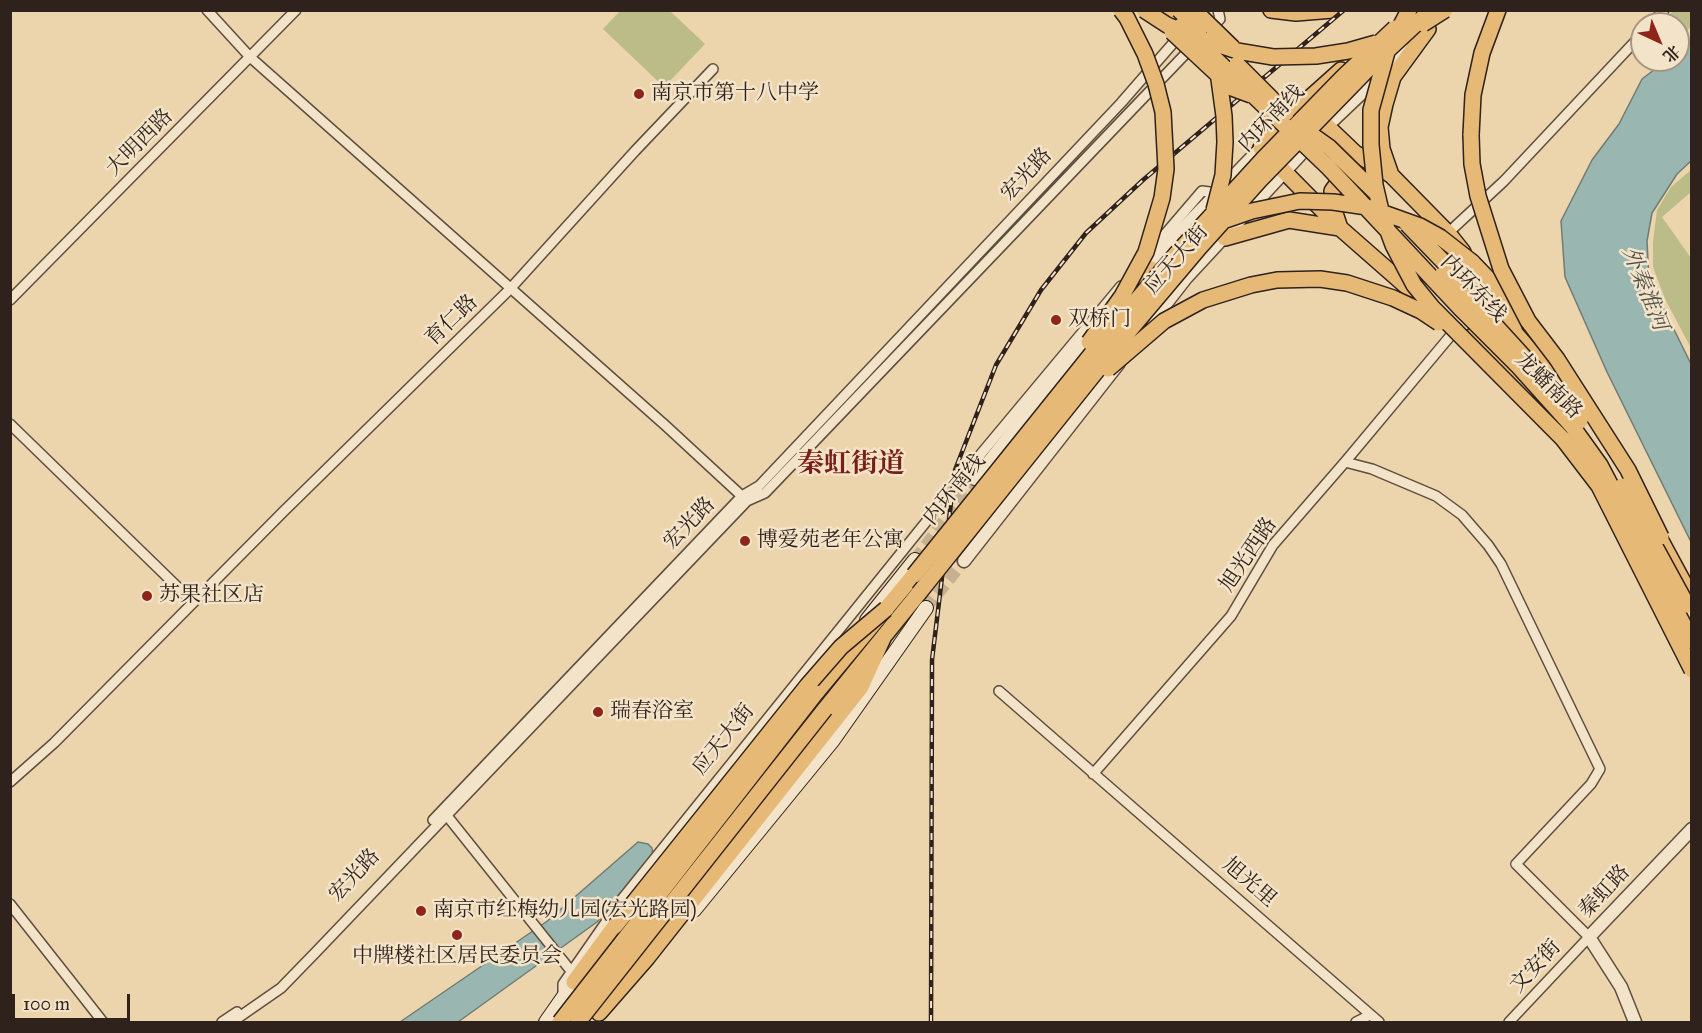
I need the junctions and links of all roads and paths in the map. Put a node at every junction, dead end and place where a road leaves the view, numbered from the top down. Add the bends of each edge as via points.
1 (207, 10) edge
2 (296, 10) edge
3 (1121, 10) edge
4 (1146, 10) edge
5 (1157, 10) edge
6 (1166, 10) edge
7 (1179, 10) edge
8 (1185, 10) edge
9 (1206, 10) edge
10 (1218, 10) edge
11 (1271, 10) edge
12 (1333, 10) edge
13 (1408, 10) edge
14 (1414, 10) edge
15 (1431, 10) edge
16 (1446, 10) edge
17 (1498, 10) edge
18 (1195, 16) edge
19 (1428, 29) junction
20 (1179, 38) junction
21 (1630, 47) edge
22 (1187, 52) junction
23 (250, 57) junction
24 (713, 69) dead end
25 (1258, 91) junction
26 (1303, 104) junction
27 (1288, 122) junction
28 (1326, 127) junction
29 (1261, 148) junction
30 (1285, 171) junction
31 (1391, 175) junction
32 (1217, 193) junction
33 (1340, 228) junction
34 (1448, 233) junction
35 (1225, 238) junction
36 (510, 289) junction
37 (10, 300) edge
38 (1528, 321) junction
39 (1515, 333) junction
40 (1464, 334) junction
41 (1085, 347) junction
42 (1110, 366) junction
43 (10, 424) edge
44 (1346, 462) junction
45 (960, 479) tunnel mouth
46 (975, 479) tunnel mouth
47 (745, 499) junction
48 (930, 517) tunnel mouth
49 (964, 561) tunnel mouth
50 (914, 567) junction
51 (919, 592) junction
52 (193, 602) junction
53 (1690, 606) edge
54 (926, 608) tunnel mouth
55 (886, 609) junction
56 (884, 636) junction
57 (1692, 641) edge
58 (1692, 652) edge
59 (1692, 670) edge
60 (999, 691) dead end
61 (1093, 774) junction
62 (10, 782) edge
63 (444, 813) junction
64 (1692, 829) edge
65 (10, 904) edge
66 (1589, 937) junction
67 (570, 973) junction
68 (1370, 1015) junction
69 (598, 1019) edge
70 (103, 1023) edge
71 (222, 1023) edge
72 (232, 1023) edge
73 (546, 1023) edge
74 (560, 1023) edge
75 (578, 1023) edge
76 (1356, 1023) edge
77 (1379, 1023) edge
78 (1509, 1023) edge
79 (1635, 1023) edge

1 - 23 street
2 - 23 street, 大明西路
3 - 41 main road, bridge via 1156,84 1163,112 1166,169 1146,252 1122,296
4 - 16 main road, bridge via 1167,25 1195,37 1237,51 1273,57 1348,51 1386,40
4 - 25 main road, bridge via 1232,88
5 - 20 street
6 - 25 main road, 内环东线, bridge
7 - 25 main road, 内环东线, bridge
8 - 18 street
9 - 18 street, 宏光路
10 - 22 street, 宏光路 via 1220,19
11 - 12 main road
13 - 26 main road, 应天大街
13 - 40 main road, bridge via 1387,52 1371,110 1375,185 1389,235 1414,285
14 - 50 main road, 内环南线, bridge via 1327,93 1177,253
15 - 51 main road, 内环南线, bridge via 1260,180 1200,247
16 - 19 street, 应天大街
17 - 38 main road, bridge via 1482,53 1473,95 1472,164 1488,233
18 - 20 street, 宏光路
18 - 25 main road, bridge via 1252,65
18 - 42 main road, bridge via 1218,72 1224,116 1225,142 1216,205 1181,278
19 - 28 street, 应天大街
19 - 31 main road via 1393,77 1385,104 1380,127
20 - 22 street
20 - 47 street, 宏光路
21 - 34 street via 1504,181
22 - 47 street, 宏光路 via 765,493
23 - 36 street
23 - 37 street, 大明西路
24 - 36 street, 育仁路
25 - 27 main road, 内环东线, bridge
26 - 28 main road, 龙蟠南路
26 - 29 main road, 应天大街
27 - 39 main road, bridge via 1329,147
27 - 40 main road, bridge via 1324,178
27 - 53 main road, 内环东线, bridge via 1494,324 1567,404 1598,445
27 - 57 main road, 内环东线, bridge via 1572,426 1600,465
28 - 30 street, 应天大街
28 - 31 main road, 龙蟠南路 via 1355,153
29 - 30 main road
29 - 32 street, 应天大街
30 - 33 main road
30 - 35 street, 应天大街
31 - 33 main road via 1355,169 1342,177 1332,190
31 - 34 main road, 龙蟠南路
32 - 45 street via 1202,191
32 - 46 street, 应天大街 via 1134,280
33 - 35 main road via 1289,220
33 - 40 main road
34 - 39 main road, 龙蟠南路 via 1509,312
35 - 49 street, 应天大街 via 1185,278
36 - 47 street
36 - 52 street, 育仁路
38 - 41 main road, bridge via 1472,262 1420,226 1367,207 1300,201 1215,224 1182,243 1152,269
38 - 53 main road, bridge via 1628,470
39 - 53 main road, 龙蟠南路 via 1571,397 1621,468
40 - 42 main road, bridge via 1370,290 1320,279 1277,280 1203,300 1164,321
40 - 44 street, 旭光西路
40 - 58 main road, 龙蟠南路 via 1557,422 1588,460
40 - 59 main road, bridge via 1563,439 1599,486
41 - 50 main road, bridge via 942,526
42 - 51 main road, bridge via 952,563
43 - 52 street
44 - 61 street, 旭光西路 via 1273,545 1230,616
44 - 66 street via 1436,496 1462,515 1502,564 1600,769 1591,784 1516,864
47 - 63 street, 宏光路
48 - 67 street, 应天大街 via 622,899
50 - 55 main road, 内环南线
50 - 67 main road, 应天大街 via 619,930
51 - 56 main road, 内环南线
52 - 62 street, 育仁路 via 54,743
54 - 69 main road via 825,750 651,962
55 - 67 main road, bridge via 841,647 807,686 615,926
55 - 74 main road, 内环南线, bridge via 816,693
56 - 69 main road via 861,687
56 - 75 main road, 内环南线, bridge
60 - 61 street, 旭光里
61 - 68 street, 旭光里
63 - 67 street
63 - 71 street, 宏光路 via 277,984
63 - 72 street, 宏光路 via 281,987
64 - 66 street, 秦虹路
65 - 70 street
66 - 78 street, 文安街
66 - 79 street, 秦虹路 via 1621,987
67 - 69 street
67 - 73 main road, 应天大街 via 563,996
68 - 76 street
68 - 77 street, 旭光里

